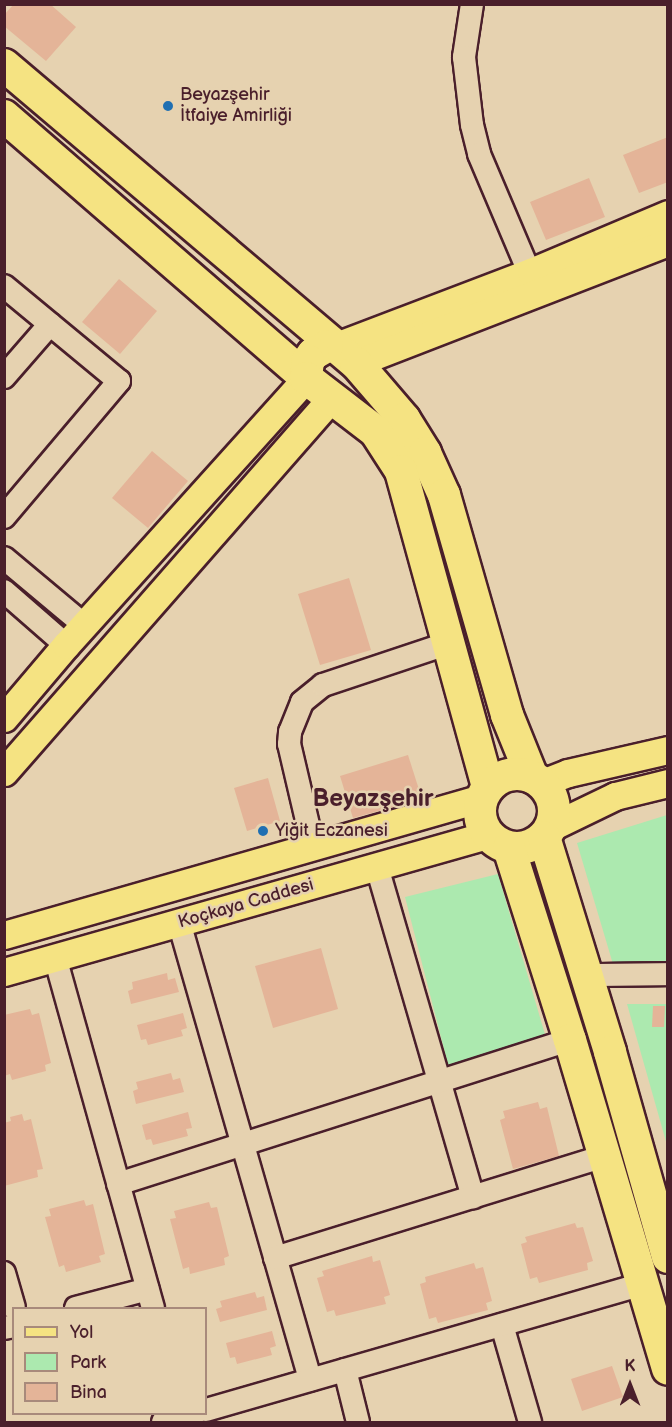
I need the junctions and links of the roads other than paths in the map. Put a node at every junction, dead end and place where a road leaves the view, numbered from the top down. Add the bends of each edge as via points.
1 (472, 4) edge
2 (4, 65) edge
3 (34, 91) junction
4 (7, 118) edge
5 (668, 214) edge
6 (668, 242) edge
7 (534, 282) junction
8 (4, 286) edge
9 (50, 324) junction
10 (346, 354) junction
11 (4, 377) edge
12 (306, 378) junction
13 (330, 399) junction
14 (4, 517) edge
15 (4, 558) edge
16 (4, 591) edge
17 (75, 635) junction
18 (449, 643) junction
19 (4, 718) edge
20 (668, 750) edge
21 (4, 772) edge
22 (537, 780) junction
23 (668, 783) edge
24 (484, 793) junction
25 (548, 832) junction
26 (498, 842) junction
27 (313, 846) junction
28 (377, 867) junction
29 (179, 922) junction
30 (4, 935) edge
31 (55, 957) junction
32 (4, 972) edge
33 (668, 974) edge
34 (587, 975) junction
35 (570, 1040) junction
36 (440, 1081) junction
37 (243, 1144) junction
38 (605, 1156) junction
39 (118, 1184) junction
40 (659, 1196) edge
41 (473, 1197) junction
42 (668, 1257) edge
43 (275, 1258) junction
44 (4, 1273) edge
45 (643, 1284) junction
46 (150, 1299) edge
47 (15, 1307) edge
48 (84, 1307) edge
49 (502, 1324) junction
50 (668, 1369) edge
51 (345, 1370) junction
52 (310, 1380) junction
53 (207, 1410) edge
54 (358, 1422) edge
55 (530, 1422) edge

1 - 7 street via 464,57 472,124 479,154
2 - 3 highway
3 - 4 highway
3 - 10 highway
4 - 12 highway
5 - 7 main road
6 - 7 main road
7 - 10 main road
8 - 9 street
9 - 11 street
9 - 14 street via 119,381
10 - 12 highway via 327,346 313,354
10 - 13 highway via 354,379
10 - 22 highway via 404,419 434,473 452,518 507,715
12 - 13 highway
12 - 17 main road
13 - 18 highway via 376,432 401,471
13 - 21 main road
15 - 17 street
16 - 17 street
17 - 19 main road
18 - 24 highway
18 - 27 street via 323,685 302,702 289,744
20 - 22 main road
22 - 24 highway via 509,774
22 - 25 highway via 554,804
23 - 25 main road via 615,796
24 - 26 highway via 479,811 481,824
24 - 27 main road, Koçkaya Caddesi
25 - 26 highway via 522,848
25 - 34 highway
26 - 28 main road, Koçkaya Caddesi
26 - 35 highway
27 - 30 main road, Koçkaya Caddesi
28 - 29 main road, Koçkaya Caddesi
28 - 36 street
29 - 31 main road, Koçkaya Caddesi
29 - 37 street
31 - 32 main road, Koçkaya Caddesi
31 - 39 street
33 - 34 street
34 - 40 highway
35 - 36 street
35 - 38 highway
36 - 37 street
36 - 41 street
37 - 39 street
37 - 43 street
38 - 41 street
38 - 45 highway
39 - 46 street
40 - 42 highway
41 - 43 street
43 - 52 street
44 - 47 street
45 - 49 street
45 - 50 highway
46 - 48 street
49 - 51 street
49 - 55 street
51 - 52 street
51 - 54 street
52 - 53 street

